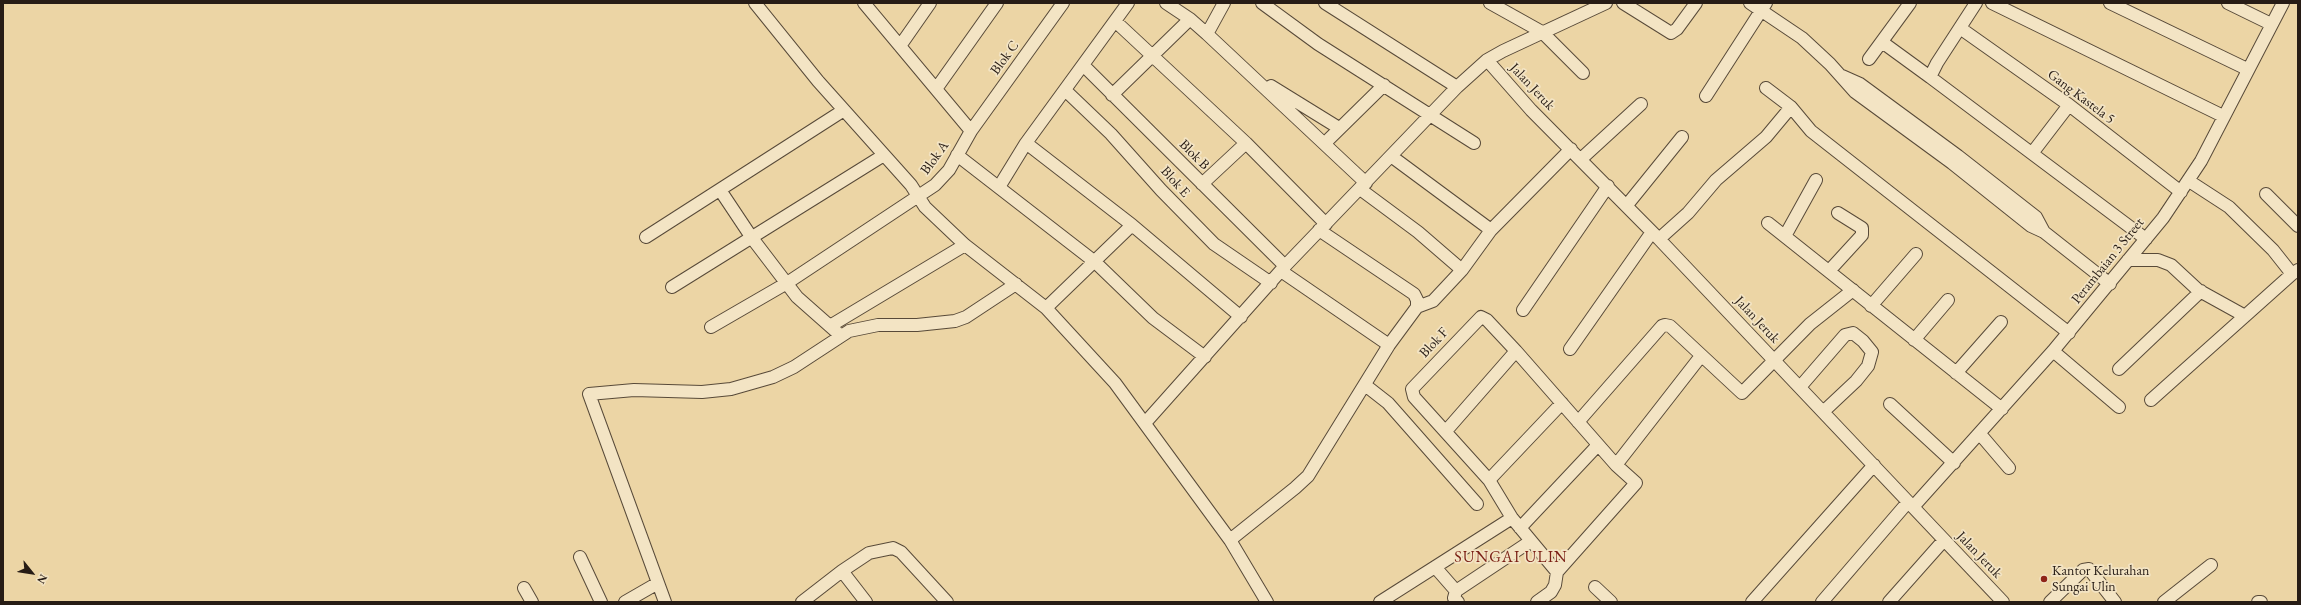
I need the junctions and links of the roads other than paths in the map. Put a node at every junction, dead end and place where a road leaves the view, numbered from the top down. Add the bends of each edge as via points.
1 (755, 3) edge
2 (864, 3) edge
3 (930, 3) edge
4 (997, 3) edge
5 (1062, 3) edge
6 (1128, 3) edge
7 (1166, 3) edge
8 (1224, 3) edge
9 (1262, 3) edge
10 (1325, 3) edge
11 (1490, 3) edge
12 (1606, 3) edge
13 (1623, 3) edge
14 (1696, 3) edge
15 (1750, 3) edge
16 (1910, 3) edge
17 (1976, 3) edge
18 (1992, 3) edge
19 (2110, 3) edge
20 (2228, 3) edge
21 (2282, 3) edge
22 (1764, 7) edge
23 (1190, 19) junction
24 (1115, 21) junction
25 (2271, 24) junction
26 (1960, 28) junction
27 (1542, 32) junction
28 (1207, 34) junction
29 (1882, 42) junction
30 (900, 46) junction
31 (1152, 57) junction
32 (1870, 59) dead end
33 (1487, 60) junction
34 (1083, 65) junction
35 (2247, 69) junction
36 (1246, 71) junction
37 (1583, 73) dead end
38 (1930, 77) junction
39 (1384, 85) junction
40 (1457, 87) junction
41 (1766, 88) dead end
42 (936, 89) junction
43 (1066, 91) junction
44 (1112, 94) junction
45 (1706, 96) dead end
46 (1641, 104) dead end
47 (2069, 105) junction
48 (1791, 107) junction
49 (844, 110) junction
50 (1430, 115) junction
51 (2223, 116) junction
52 (1340, 128) junction
53 (971, 131) junction
54 (1682, 137) dead end
55 (1026, 143) junction
56 (1246, 143) junction
57 (1325, 143) junction
58 (1474, 144) dead end
59 (1571, 149) junction
60 (2033, 152) junction
61 (884, 155) junction
62 (957, 155) junction
63 (1391, 156) junction
64 (1581, 159) junction
65 (1816, 180) dead end
66 (2189, 181) junction
67 (1202, 184) junction
68 (1363, 186) junction
69 (1608, 186) junction
70 (1000, 187) junction
71 (720, 190) junction
72 (2181, 192) junction
73 (2266, 194) dead end
74 (920, 197) junction
75 (1627, 205) junction
76 (1838, 213) dead end
77 (1768, 223) dead end
78 (1132, 225) junction
79 (2298, 226) edge
80 (1323, 227) junction
81 (1490, 230) junction
82 (1656, 235) junction
83 (646, 236) dead end
84 (1785, 236) junction
85 (752, 238) junction
86 (2146, 239) junction
87 (965, 245) junction
88 (1916, 254) dead end
89 (2128, 260) junction
90 (1095, 262) junction
91 (1283, 268) junction
92 (1462, 270) junction
93 (1829, 271) junction
94 (2295, 272) edge
95 (787, 283) junction
96 (1271, 283) junction
97 (1016, 284) junction
98 (2110, 284) junction
99 (672, 288) dead end
100 (1853, 290) junction
101 (2201, 292) junction
102 (1948, 300) dead end
103 (1871, 306) junction
104 (1417, 307) junction
105 (1046, 308) junction
106 (1523, 310) dead end
107 (2245, 316) junction
108 (1241, 317) junction
109 (2001, 322) dead end
110 (711, 326) dead end
111 (830, 326) junction
112 (2069, 333) junction
113 (840, 335) junction
114 (1914, 340) junction
115 (1390, 345) junction
116 (1570, 349) dead end
117 (1516, 351) junction
118 (2053, 351) junction
119 (1701, 356) junction
120 (1205, 357) junction
121 (1775, 361) junction
122 (2119, 369) dead end
123 (1956, 373) junction
124 (1365, 385) junction
125 (1800, 387) junction
126 (2151, 400) dead end
127 (1562, 403) junction
128 (1890, 404) dead end
129 (2002, 408) junction
130 (2119, 408) dead end
131 (1824, 412) junction
132 (1578, 422) junction
133 (1145, 423) junction
134 (1446, 431) junction
135 (1980, 434) junction
136 (1598, 445) junction
137 (1954, 463) junction
138 (1616, 465) junction
139 (1874, 465) junction
140 (2009, 468) dead end
141 (1489, 480) junction
142 (1477, 504) dead end
143 (1911, 505) junction
144 (1512, 518) junction
145 (1520, 528) junction
146 (1230, 540) junction
147 (1944, 540) junction
148 (1531, 541) junction
149 (580, 557) dead end
150 (2211, 565) dead end
151 (1435, 567) junction
152 (842, 571) junction
153 (1557, 572) junction
154 (658, 583) junction
155 (1595, 587) dead end
156 (524, 588) dead end
157 (1457, 597) edge
158 (532, 602) edge
159 (601, 602) edge
160 (625, 602) edge
161 (665, 602) edge
162 (802, 602) edge
163 (866, 602) edge
164 (947, 602) edge
165 (1267, 602) edge
166 (1380, 602) edge
167 (1537, 602) edge
168 (1611, 602) edge
169 (1752, 602) edge
170 (1822, 602) edge
171 (1889, 602) edge
172 (2003, 602) edge
173 (2050, 602) edge
174 (2115, 602) edge
175 (2164, 602) edge

1 - 49 street
2 - 30 street
3 - 30 street
4 - 42 street
5 - 53 street, Blok C
6 - 24 street
7 - 23 street
8 - 28 street
9 - 39 street via 1318,44
10 - 40 street
11 - 27 street
12 - 27 street
13 - 14 street via 1671,33 1677,29
15 - 22 street
16 - 29 street
17 - 26 street
18 - 51 street
19 - 35 street
20 - 25 street
21 - 25 street, Perambaian 3 Street
22 - 45 street
22 - 98 street via 1802,38 1855,92 1955,160 2031,226 2044,232
23 - 28 street
23 - 31 street
24 - 31 street
24 - 34 street
25 - 35 street, Perambaian 3 Street
26 - 38 street
26 - 47 street, Gang Kastela 5
27 - 33 street
27 - 37 street
28 - 36 street
29 - 32 street
29 - 38 street
30 - 42 street
31 - 44 street
31 - 56 street
33 - 40 street
33 - 59 street, Jalan Jeruk
34 - 43 street
34 - 44 street, Blok B
35 - 51 street, Perambaian 3 Street
36 - 52 street
36 - 57 street
38 - 60 street
39 - 50 street
39 - 52 street
40 - 50 street
41 - 48 street
42 - 53 street
43 - 55 street
43 - 96 street, Blok E via 1111,134 1214,244
44 - 67 street, Blok B
46 - 64 street
47 - 60 street
47 - 72 street, Gang Kastela 5
48 - 82 street via 1766,137 1716,180 1688,214
48 - 112 street via 1811,131
49 - 61 street
49 - 71 street
50 - 58 street
50 - 63 street
51 - 66 street, Perambaian 3 Street
52 - 57 street
53 - 62 street, Blok A
54 - 75 street
55 - 70 street
55 - 78 street
56 - 67 street
56 - 80 street
57 - 68 street
59 - 64 street, Jalan Jeruk
59 - 81 street
60 - 86 street
61 - 74 street
61 - 85 street
62 - 70 street
62 - 74 street, Blok A via 949,170
63 - 68 street
63 - 81 street
64 - 69 street, Jalan Jeruk
65 - 84 street
66 - 72 street, Perambaian 3 Street
66 - 94 street via 2229,208
67 - 91 street, Blok B
68 - 80 street
68 - 92 street
69 - 75 street, Jalan Jeruk
69 - 106 street
70 - 90 street
71 - 83 street
71 - 85 street
72 - 86 street, Perambaian 3 Street
73 - 79 street
74 - 87 street via 925,207
74 - 95 street, Blok A
75 - 82 street, Jalan Jeruk
76 - 93 street via 1862,228 1862,235
77 - 84 street
78 - 90 street
78 - 108 street
80 - 91 street
80 - 104 street via 1414,294 1418,300
81 - 92 street
82 - 116 street
82 - 121 street, Jalan Jeruk
84 - 93 street
85 - 95 street
85 - 99 street
86 - 89 street, Perambaian 3 Street
87 - 97 street
87 - 111 street
88 - 103 street
89 - 98 street, Perambaian 3 Street
89 - 101 street via 2158,260 2171,266
90 - 105 street
90 - 120 street via 1153,318
91 - 96 street
91 - 115 street, Blok B
92 - 104 street via 1433,300
93 - 100 street
94 - 107 street
95 - 110 street, Blok A
95 - 111 street via 796,297
96 - 108 street
97 - 105 street
97 - 113 street via 966,317 955,321 917,325 878,325
98 - 112 street, Perambaian 3 Street
100 - 103 street
100 - 121 street via 1820,315
101 - 107 street
101 - 122 street
102 - 114 street
103 - 114 street
104 - 115 street
105 - 133 street via 1115,383
107 - 126 street
108 - 120 street
109 - 123 street
111 - 113 street
112 - 118 street, Perambaian 3 Street
113 - 154 street via 794,367 773,378 731,389 702,392 634,390 589,394
114 - 123 street
115 - 124 street
117 - 127 street
117 - 134 street
117 - 134 street, Blok F via 1487,320 1481,317 1412,389 1414,397
118 - 129 street, Perambaian 3 Street
118 - 130 street
119 - 121 street via 1742,392
119 - 132 street via 1665,324
119 - 138 street
120 - 133 street
121 - 125 street, Jalan Jeruk
123 - 129 street
124 - 142 street via 1388,403
124 - 146 street via 1308,476
125 - 131 street, Jalan Jeruk
125 - 131 street via 1845,335 1853,333 1863,341 1872,352 1868,366
127 - 132 street
127 - 141 street
128 - 137 street
129 - 135 street, Perambaian 3 Street
131 - 139 street, Jalan Jeruk
132 - 136 street
133 - 146 street
134 - 141 street
135 - 137 street, Perambaian 3 Street
135 - 140 street
136 - 138 street
136 - 145 street
137 - 143 street, Perambaian 3 Street
138 - 153 street via 1636,484
139 - 143 street, Jalan Jeruk
139 - 169 street
141 - 144 street
143 - 147 street, Jalan Jeruk
143 - 170 street, Perambaian 3 Street
144 - 145 street
144 - 151 street
145 - 148 street
146 - 165 street
147 - 171 street
147 - 172 street, Jalan Jeruk
148 - 153 street
148 - 157 street
149 - 159 street
150 - 175 street
151 - 157 street
151 - 166 street
152 - 162 street
152 - 163 street
152 - 164 street via 869,553 893,548 900,552
153 - 167 street via 1551,592
154 - 160 street
154 - 161 street
155 - 168 street
156 - 158 street
173 - 174 street via 2083,570 2089,569

